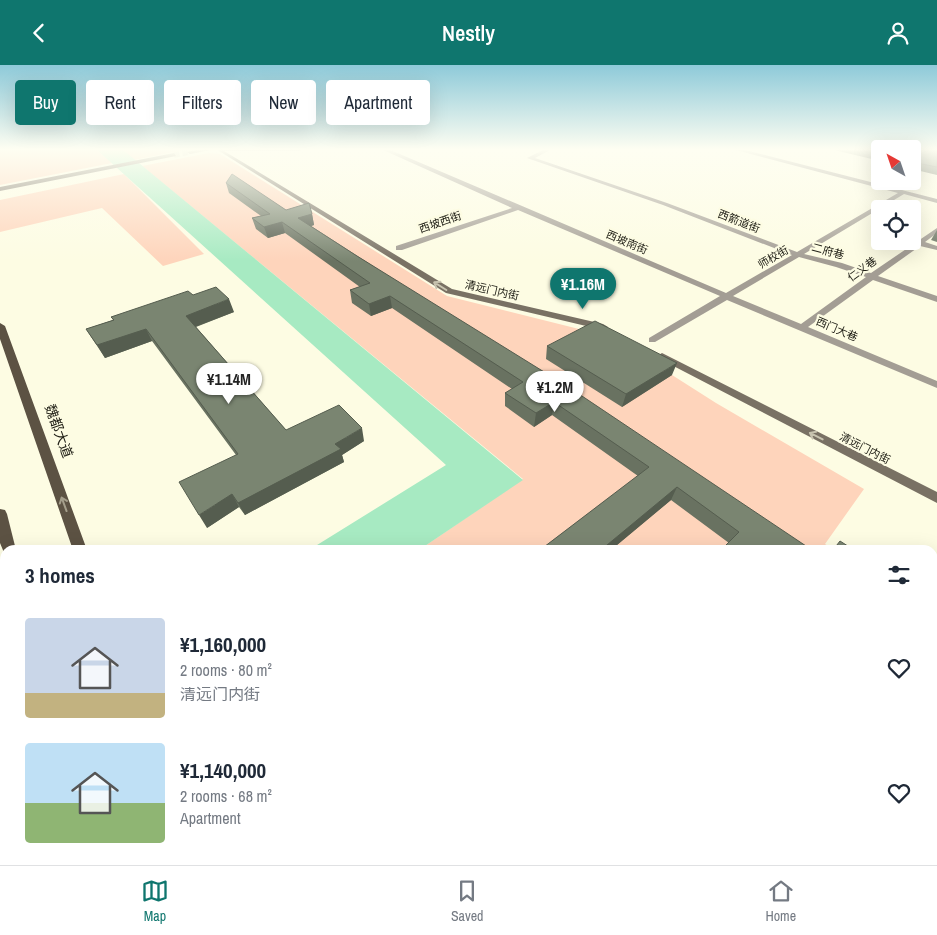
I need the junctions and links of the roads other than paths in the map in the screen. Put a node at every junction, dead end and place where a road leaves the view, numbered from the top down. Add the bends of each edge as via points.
1 (14, 186) edge
2 (280, 186) edge
3 (470, 186) edge
4 (613, 186) edge
5 (882, 186) edge
6 (0, 189) edge
7 (904, 192) junction
8 (937, 201) edge
9 (518, 207) junction
10 (937, 230) edge
11 (921, 242) edge
12 (921, 244) edge
13 (399, 248) dead end
14 (937, 248) edge
15 (909, 250) edge
16 (799, 255) junction
17 (871, 276) junction
18 (727, 296) junction
19 (937, 299) edge
20 (0, 325) edge
21 (800, 327) junction
22 (609, 329) edge
23 (652, 340) dead end
24 (644, 347) edge
25 (937, 385) edge
26 (937, 499) edge
27 (0, 514) edge
28 (9, 545) edge
29 (78, 545) edge

1 - 6 main road
22 -> 2 main road, 清远门内街 via 449,291
3 - 9 street, 西坡南街
4 - 16 street, 西箭道街
5 - 7 street
7 - 8 street
7 - 16 street, 师校街
9 - 13 street, 西坡西街
9 - 18 street, 西坡南街
10 - 11 street, 仁义巷
12 - 14 street
15 - 17 street, 仁义巷
16 - 17 street, 二府巷
16 - 18 street, 师校街
17 - 19 street, 二府巷
17 - 21 street, 仁义巷
18 - 21 street, 西门大巷
18 - 23 street, 师校街
29 -> 20 main road, 魏都大道
21 - 25 street, 西门大巷
26 -> 24 main road, 清远门内街
27 - 28 main road

